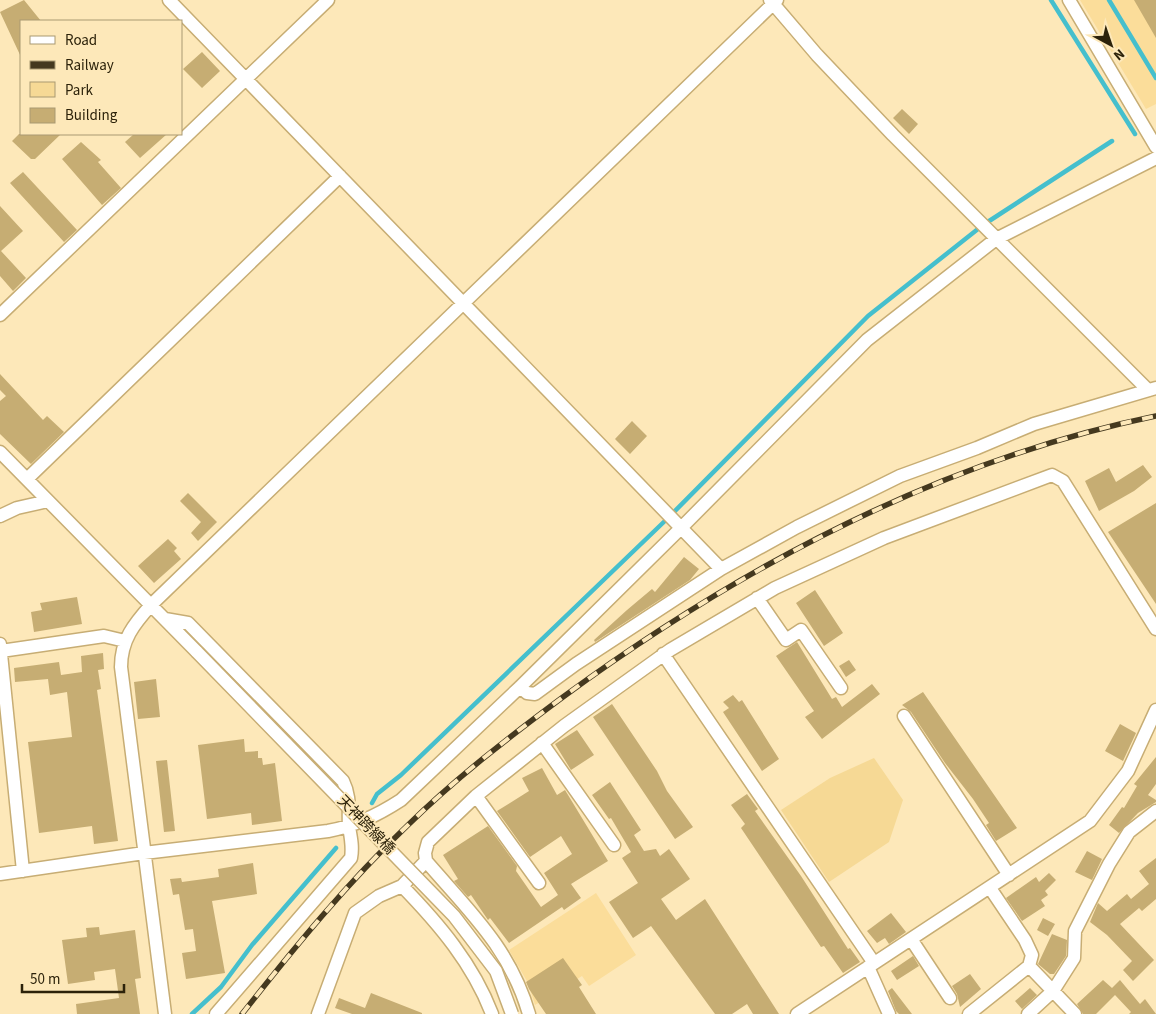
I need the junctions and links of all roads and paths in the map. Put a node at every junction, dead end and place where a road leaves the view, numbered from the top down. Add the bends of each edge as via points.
1 (169, 0) edge
2 (328, 0) edge
3 (1069, 0) edge
4 (774, 1) edge
5 (246, 80) junction
6 (1156, 147) edge
7 (1156, 158) edge
8 (340, 176) junction
9 (993, 236) junction
10 (465, 303) junction
11 (0, 315) edge
12 (1152, 389) edge
13 (0, 452) edge
14 (28, 479) junction
15 (48, 501) junction
16 (0, 516) edge
17 (678, 525) junction
18 (721, 569) junction
19 (757, 598) junction
20 (151, 605) junction
21 (165, 619) junction
22 (1156, 629) edge
23 (125, 640) junction
24 (0, 647) edge
25 (663, 654) junction
26 (520, 688) junction
27 (841, 688) dead end
28 (1156, 710) edge
29 (904, 716) dead end
30 (542, 743) junction
31 (476, 796) junction
32 (1156, 811) edge
33 (349, 827) junction
34 (614, 845) dead end
35 (144, 853) junction
36 (426, 861) junction
37 (23, 870) junction
38 (0, 874) edge
39 (1009, 875) junction
40 (539, 883) dead end
41 (402, 886) junction
42 (990, 888) junction
43 (911, 939) junction
44 (871, 965) junction
45 (1029, 966) junction
46 (1053, 991) junction
47 (950, 998) dead end
48 (165, 1014) edge
49 (216, 1014) edge
50 (318, 1014) edge
51 (492, 1014) edge
52 (512, 1014) edge
53 (529, 1014) edge
54 (797, 1014) edge
55 (889, 1014) edge
56 (969, 1014) edge
57 (1028, 1014) edge
58 (1075, 1014) edge

1 - 5 street
2 - 5 street
3 - 6 street
4 - 9 street via 817,56
4 - 10 street
5 - 8 street
5 - 11 street
7 - 9 street
8 - 10 street
8 - 14 street
9 - 12 street
9 - 17 street via 866,340
10 - 17 street
10 - 20 street
12 - 18 street via 1034,424 900,476
13 - 14 street, 天神跨線橋
14 - 15 street, 天神跨線橋
15 - 16 street via 17,508
15 - 20 street, 天神跨線橋
17 - 18 street
17 - 26 street
18 - 26 street via 535,694
19 - 22 street via 884,538 1052,475 1063,481
19 - 25 street
19 - 27 street via 786,640 801,630
20 - 21 street, 天神跨線橋
20 - 23 street
21 - 33 street via 188,623 343,781 348,790
21 - 52 street, 天神跨線橋, bridge via 454,916 496,971
23 - 24 street via 104,636
23 - 35 street via 121,667
24 - 37 street
25 - 30 street
25 - 44 street
26 - 33 street via 401,800
28 - 39 street via 1128,771 1090,821
29 - 39 street
30 - 31 street
30 - 34 street
31 - 36 street via 428,842
31 - 40 street
32 - 46 street via 1129,832 1109,864 1075,931 1074,958
33 - 35 street
33 - 49 street via 353,844 351,858
35 - 37 street
35 - 48 street
36 - 41 street
36 - 53 street via 485,928 521,986
37 - 38 street
39 - 42 street
41 - 50 street via 355,912
41 - 51 street via 460,951 482,987
42 - 43 street
42 - 45 street via 1025,940 1032,955
43 - 44 street
43 - 47 street
44 - 54 street
44 - 55 street
45 - 46 street
45 - 56 street
46 - 57 street
46 - 58 street

